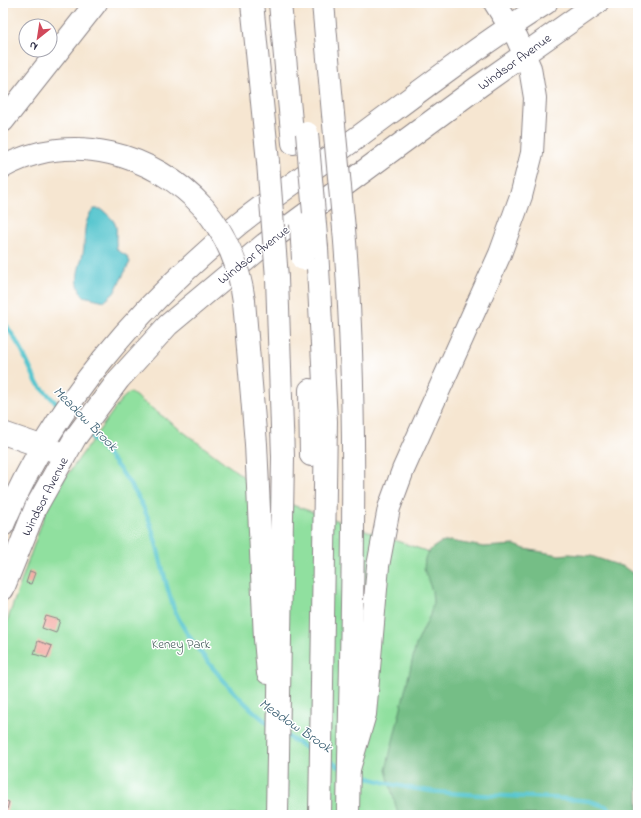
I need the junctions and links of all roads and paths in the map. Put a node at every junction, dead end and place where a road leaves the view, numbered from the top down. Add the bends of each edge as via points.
1 (96, 3) edge
2 (252, 3) edge
3 (280, 3) edge
4 (295, 3) edge
5 (323, 3) edge
6 (495, 3) edge
7 (546, 3) edge
8 (597, 3) edge
9 (510, 26) junction
10 (525, 53) junction
11 (3, 121) edge
12 (300, 138) junction
13 (3, 167) edge
14 (3, 433) edge
15 (41, 446) junction
16 (70, 447) junction
17 (3, 525) edge
18 (3, 589) edge
19 (272, 645) junction
20 (315, 677) junction
21 (358, 708) junction
22 (277, 812) edge
23 (305, 815) edge
24 (320, 815) edge
25 (348, 815) edge

1 - 11 main road
2 - 19 main road, bridge via 277,278 283,457
3 - 12 main road
4 - 12 main road
5 - 21 main road, bridge via 350,314
6 - 9 main road
7 - 9 main road, Windsor Avenue
8 - 10 main road, Windsor Avenue
9 - 10 main road
9 - 15 main road, Windsor Avenue via 262,207 212,247 126,330 100,361
10 - 16 main road, Windsor Avenue via 296,221 194,301 137,358 87,420
10 - 21 main road via 535,98 534,142 530,166 500,254 403,470 389,508
12 - 20 main road, bridge via 310,254
13 - 19 main road, bridge via 34,154 54,150 79,148 109,152 159,171 182,187 220,228 238,268 244,301
14 - 15 main road
15 - 16 main road
15 - 17 main road, Windsor Avenue via 18,489
16 - 18 main road, Windsor Avenue via 29,522
19 - 22 main road via 268,675 279,717
20 - 23 main road
20 - 24 main road
21 - 25 main road via 349,769

